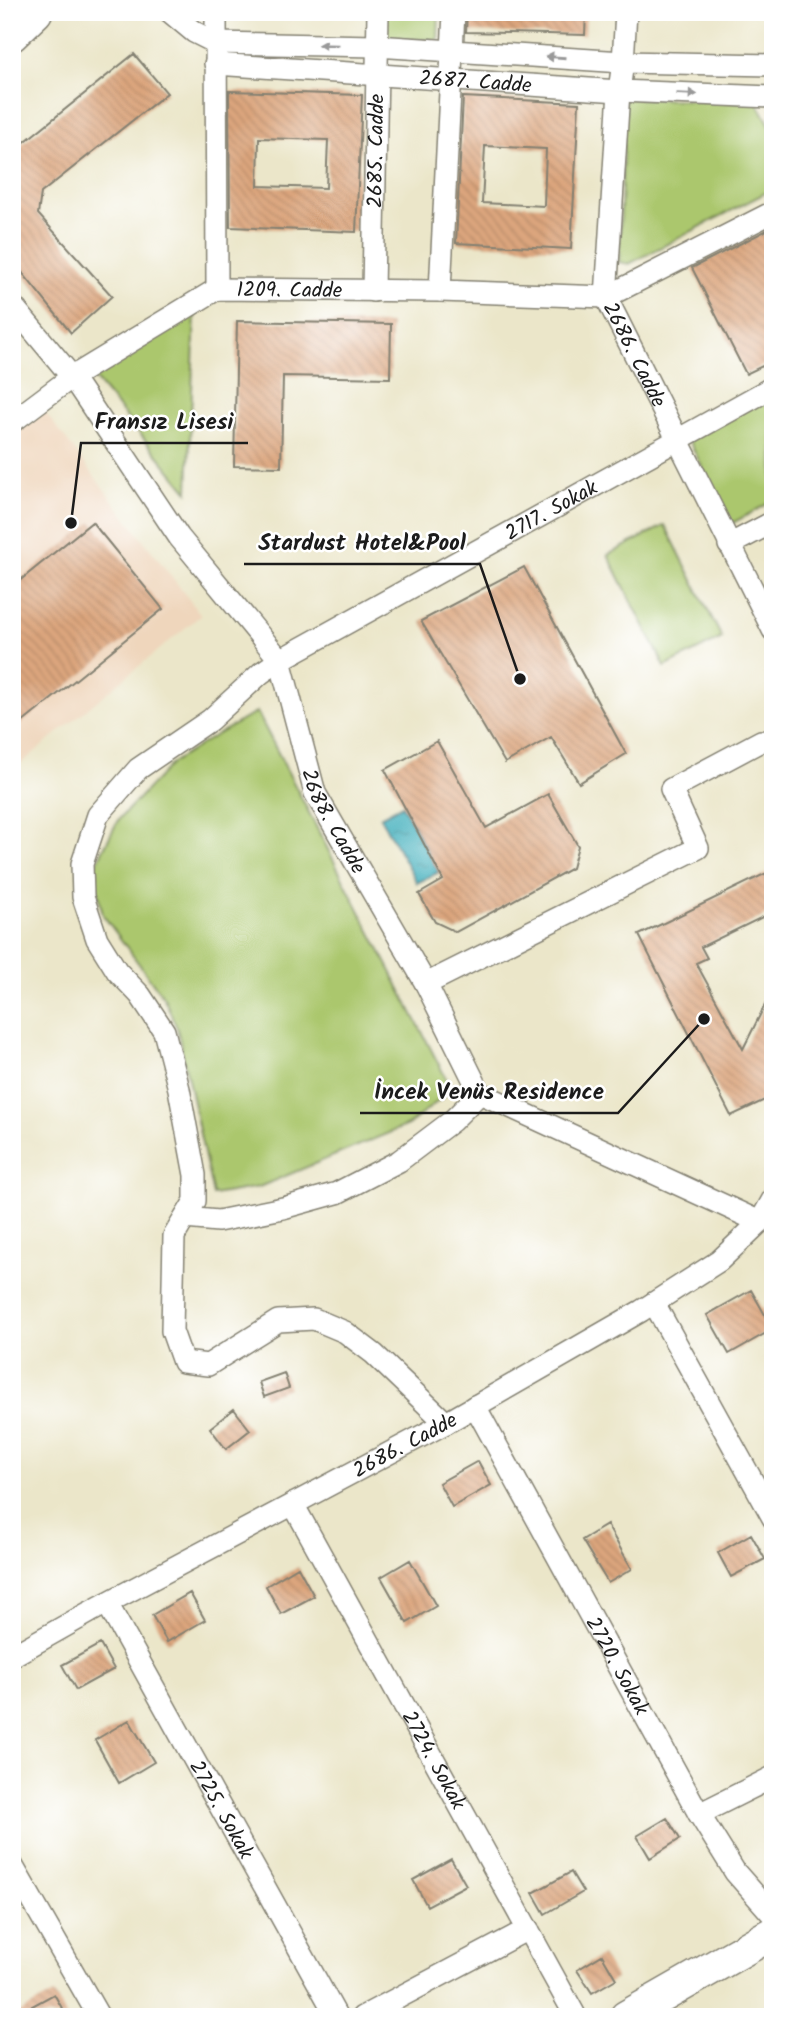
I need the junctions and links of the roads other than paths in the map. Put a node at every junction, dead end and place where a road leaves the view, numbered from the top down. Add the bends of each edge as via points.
1 (170, 12) edge
2 (216, 12) edge
3 (377, 12) edge
4 (453, 12) edge
5 (626, 12) edge
6 (376, 46) junction
7 (451, 50) junction
8 (216, 54) junction
9 (623, 62) junction
10 (773, 65) edge
11 (375, 74) junction
12 (450, 79) junction
13 (619, 91) junction
14 (773, 99) edge
15 (773, 212) edge
16 (217, 289) junction
17 (373, 290) junction
18 (440, 291) junction
19 (606, 297) junction
20 (12, 305) edge
21 (72, 377) junction
22 (773, 387) edge
23 (12, 422) edge
24 (676, 439) junction
25 (773, 522) edge
26 (729, 545) junction
27 (773, 630) edge
28 (280, 660) junction
29 (761, 741) dead end
30 (426, 984) junction
31 (480, 1093) junction
32 (773, 1199) edge
33 (185, 1218) junction
34 (760, 1222) junction
35 (654, 1303) junction
36 (475, 1406) junction
37 (446, 1423) junction
38 (293, 1504) junction
39 (773, 1518) edge
40 (107, 1603) junction
41 (12, 1656) edge
42 (773, 1777) edge
43 (699, 1814) junction
44 (12, 1865) edge
45 (773, 1915) edge
46 (528, 1929) junction
47 (773, 1933) edge
48 (99, 2017) edge
49 (337, 2017) edge
50 (362, 2017) edge
51 (576, 2017) edge
52 (625, 2017) edge

1 - 8 street
2 - 8 street
3 - 6 street, 2685. Cadde
4 - 7 street
5 - 9 street, 2686. Cadde
6 - 7 street, 2687. Cadde
6 -> 8 street, 2687. Cadde
6 - 11 street, 2685. Cadde
9 -> 7 street, 2687. Cadde
7 - 12 street
8 - 11 street, 2687. Cadde
8 - 16 street
9 - 10 street, 2687. Cadde
9 - 13 street, 2686. Cadde
11 - 12 street, 2687. Cadde
11 - 17 street, 2685. Cadde
12 - 13 street, 2687. Cadde
12 - 18 street
13 -> 14 street, 2687. Cadde
13 - 19 street, 2686. Cadde
15 - 19 street
16 - 17 street, 1209. Cadde
16 - 21 street, 1209. Cadde
17 - 18 street, 1209. Cadde
18 - 19 street, 1209. Cadde
19 - 24 street, 2686. Cadde
20 - 21 street, 2688. Cadde
21 - 23 street, 1209. Cadde
21 - 28 street, 2688. Cadde via 180,537
22 - 24 street, 2717. Sokak
24 - 26 street, 2686. Cadde
24 - 28 street, 2717. Sokak
25 - 26 street
26 - 27 street, 2686. Cadde
28 - 30 street, 2688. Cadde via 315,793
28 - 33 street, 2717. Sokak via 210,720 138,769 98,815 82,864 83,897 97,939 164,1031 195,1175 195,1201
29 - 30 street via 671,789 698,848
30 - 31 street, 2688. Cadde
31 - 33 street via 399,1161 337,1193 218,1221
31 - 34 street
32 - 34 street, 2686. Cadde
33 - 37 street, 2717. Sokak via 174,1236 172,1290 172,1331 183,1362 208,1364 278,1321 314,1319 345,1332 374,1354
34 - 35 street, 2686. Cadde via 719,1261
35 - 36 street, 2686. Cadde
35 - 39 street
36 - 37 street, 2686. Cadde
36 - 43 street, 2720. Sokak
37 - 38 street, 2686. Cadde
38 - 40 street, 2686. Cadde
38 - 46 street, 2724. Sokak
40 - 41 street, 2686. Cadde
40 - 49 street, 2725. Sokak
42 - 43 street
43 - 45 street, 2720. Sokak via 735,1872
44 - 48 street
46 - 50 street
46 - 51 street, 2724. Sokak
47 - 52 main road

